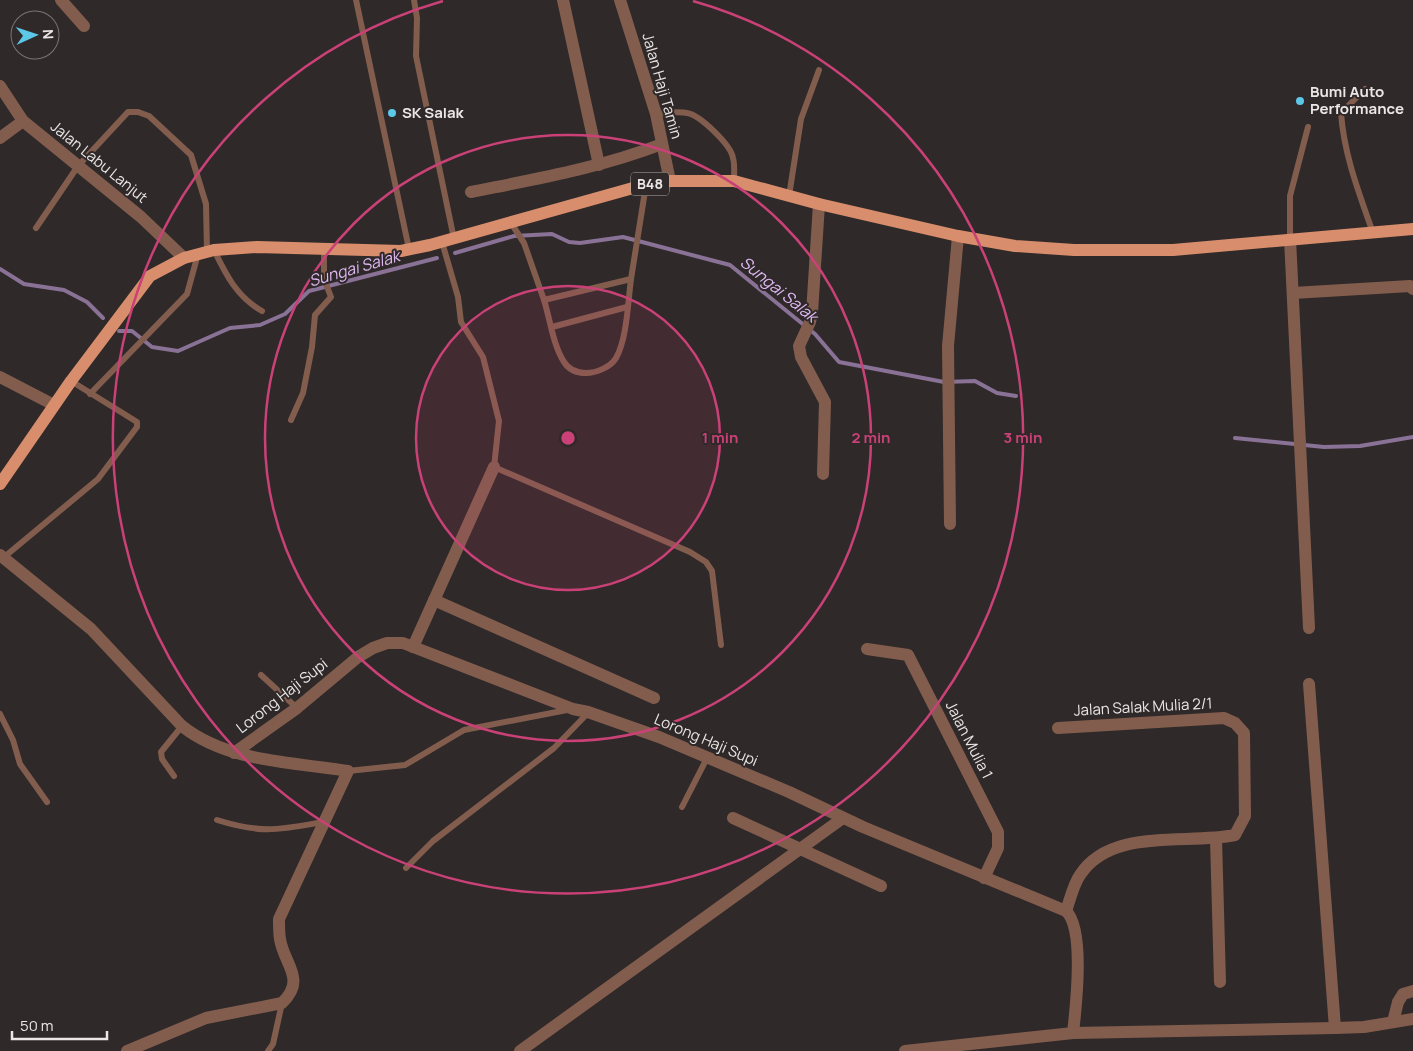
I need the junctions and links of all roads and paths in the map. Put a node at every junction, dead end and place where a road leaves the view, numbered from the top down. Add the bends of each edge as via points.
1 (61, 0) edge
2 (356, 0) edge
3 (414, 0) edge
4 (563, 0) edge
5 (620, 0) edge
6 (84, 26) dead end
7 (819, 70) dead end
8 (0, 86) edge
9 (1365, 89) dead end
10 (656, 114) junction
11 (23, 121) junction
12 (1308, 127) dead end
13 (0, 138) edge
14 (662, 144) junction
15 (599, 165) junction
16 (78, 166) junction
17 (670, 181) junction
18 (734, 181) junction
19 (646, 185) junction
20 (471, 192) dead end
21 (789, 196) junction
22 (819, 204) junction
23 (513, 225) junction
24 (36, 228) dead end
25 (1413, 229) edge
26 (1373, 233) junction
27 (958, 236) junction
28 (1290, 239) junction
29 (448, 240) junction
30 (324, 249) junction
31 (410, 249) junction
32 (206, 252) junction
33 (184, 258) junction
34 (631, 279) junction
35 (1413, 289) edge
36 (1293, 294) junction
37 (544, 300) junction
38 (627, 308) junction
39 (262, 311) dead end
40 (552, 327) junction
41 (0, 377) edge
42 (71, 380) junction
43 (90, 394) junction
44 (54, 406) junction
45 (291, 420) dead end
46 (494, 467) junction
47 (823, 474) dead end
48 (0, 484) edge
49 (950, 524) dead end
50 (1, 557) edge
51 (434, 600) junction
52 (1309, 628) dead end
53 (721, 645) dead end
54 (413, 647) junction
55 (868, 649) dead end
56 (261, 675) dead end
57 (1309, 684) dead end
58 (654, 698) dead end
59 (297, 708) junction
60 (573, 709) junction
61 (588, 712) junction
62 (0, 714) edge
63 (182, 726) junction
64 (1058, 728) dead end
65 (234, 753) junction
66 (706, 758) junction
67 (348, 771) junction
68 (174, 776) dead end
69 (47, 802) dead end
70 (682, 807) dead end
71 (733, 818) dead end
72 (842, 818) junction
73 (217, 820) dead end
74 (324, 822) junction
75 (1216, 839) junction
76 (800, 848) junction
77 (406, 868) dead end
78 (984, 878) junction
79 (881, 886) dead end
80 (1066, 911) junction
81 (1220, 982) dead end
82 (1413, 991) edge
83 (282, 1003) junction
84 (1413, 1019) edge
85 (1393, 1022) junction
86 (1335, 1028) junction
87 (1073, 1033) junction
88 (127, 1051) edge
89 (268, 1051) edge
90 (520, 1051) edge
91 (905, 1051) edge

1 - 6 street
2 - 31 lane
3 - 29 lane via 416,56
4 - 15 street
5 - 10 street, Jalan Haji Tamin
7 - 21 lane via 801,119
8 - 11 street, Jalan Labu Lanjut
9 - 26 lane via 1341,113 1343,140
10 - 14 street, Jalan Haji Tamin
10 - 18 lane via 686,112 703,122 730,149
11 - 13 street
11 - 16 street, Jalan Labu Lanjut
12 - 28 lane via 1290,196
14 - 15 street
14 - 17 street, Jalan Haji Tamin
15 - 20 street
16 - 24 lane
16 - 32 lane via 128,112 149,116 191,155 206,204
16 - 33 street, Jalan Labu Lanjut
17 - 18 main road, B48
17 - 19 main road, B48
18 - 21 main road, B48
19 - 23 main road, B48
19 - 34 lane
21 - 22 main road, B48
22 - 27 main road, B48
22 - 47 street via 810,322 799,346 801,357 825,402
23 - 29 main road, B48
23 - 37 lane via 524,244
25 - 26 main road, B48
26 - 28 main road, B48
27 - 28 main road, B48 via 1014,246 1074,250 1173,250
27 - 49 street via 948,346
28 - 36 street
29 - 31 main road, B48
29 - 46 lane via 461,322 483,358 499,421
30 - 31 main road, B48
30 - 32 main road, B48 via 257,247
30 - 45 lane via 324,279 331,298 315,315 304,393
32 - 33 main road, B48
32 - 39 lane via 228,281 251,305
32 - 43 lane via 187,294
33 - 42 main road, B48 via 150,276
34 - 37 lane
34 - 38 lane
35 - 36 street via 1410,286
36 - 52 street
37 - 40 lane
38 - 40 lane
38 - 40 lane via 616,358 592,373 571,370 564,362
41 - 44 street
42 - 43 lane
42 - 44 main road, B48
43 - 50 lane via 137,422 137,427 98,479
44 - 48 main road, B48
46 - 51 street
46 - 53 lane via 690,552 706,562 712,571
50 - 63 street, Lorong Haji Supi via 91,629
51 - 54 street
51 - 58 street
54 - 59 street, Lorong Haji Supi via 387,643 373,648
54 - 60 street, Lorong Haji Supi
55 - 78 street, Jalan Mulia 1 via 908,655 985,806 998,832 998,848
56 - 59 lane
57 - 86 street
59 - 65 street, Lorong Haji Supi
60 - 61 street, Lorong Haji Supi
60 - 67 lane via 464,730 405,765
61 - 66 street, Lorong Haji Supi
61 - 77 lane via 554,748 440,836
62 - 69 lane via 20,764
63 - 65 street, Lorong Haji Supi via 198,739
63 - 68 lane via 161,752
64 - 75 street, Jalan Salak Mulia 2/1 via 1224,718 1235,723 1244,733 1245,816 1235,835
65 - 67 street, Lorong Haji Supi
66 - 70 lane
66 - 72 street, Lorong Haji Supi
67 - 74 street
71 - 76 street
72 - 76 street
72 - 78 street, Lorong Haji Supi
73 - 74 lane via 246,829 272,830
74 - 83 street via 279,919 280,940 294,978 294,987
75 - 80 street, Jalan Salak Mulia 2/1 via 1126,843 1101,853 1080,875
75 - 81 street
76 - 79 street
76 - 90 street
78 - 80 street, Lorong Haji Supi
80 - 87 street via 1072,917 1077,948
82 - 85 street via 1403,994
83 - 88 street via 206,1018
83 - 89 lane via 273,1044
84 - 85 street
85 - 86 street
86 - 87 street
87 - 91 street

